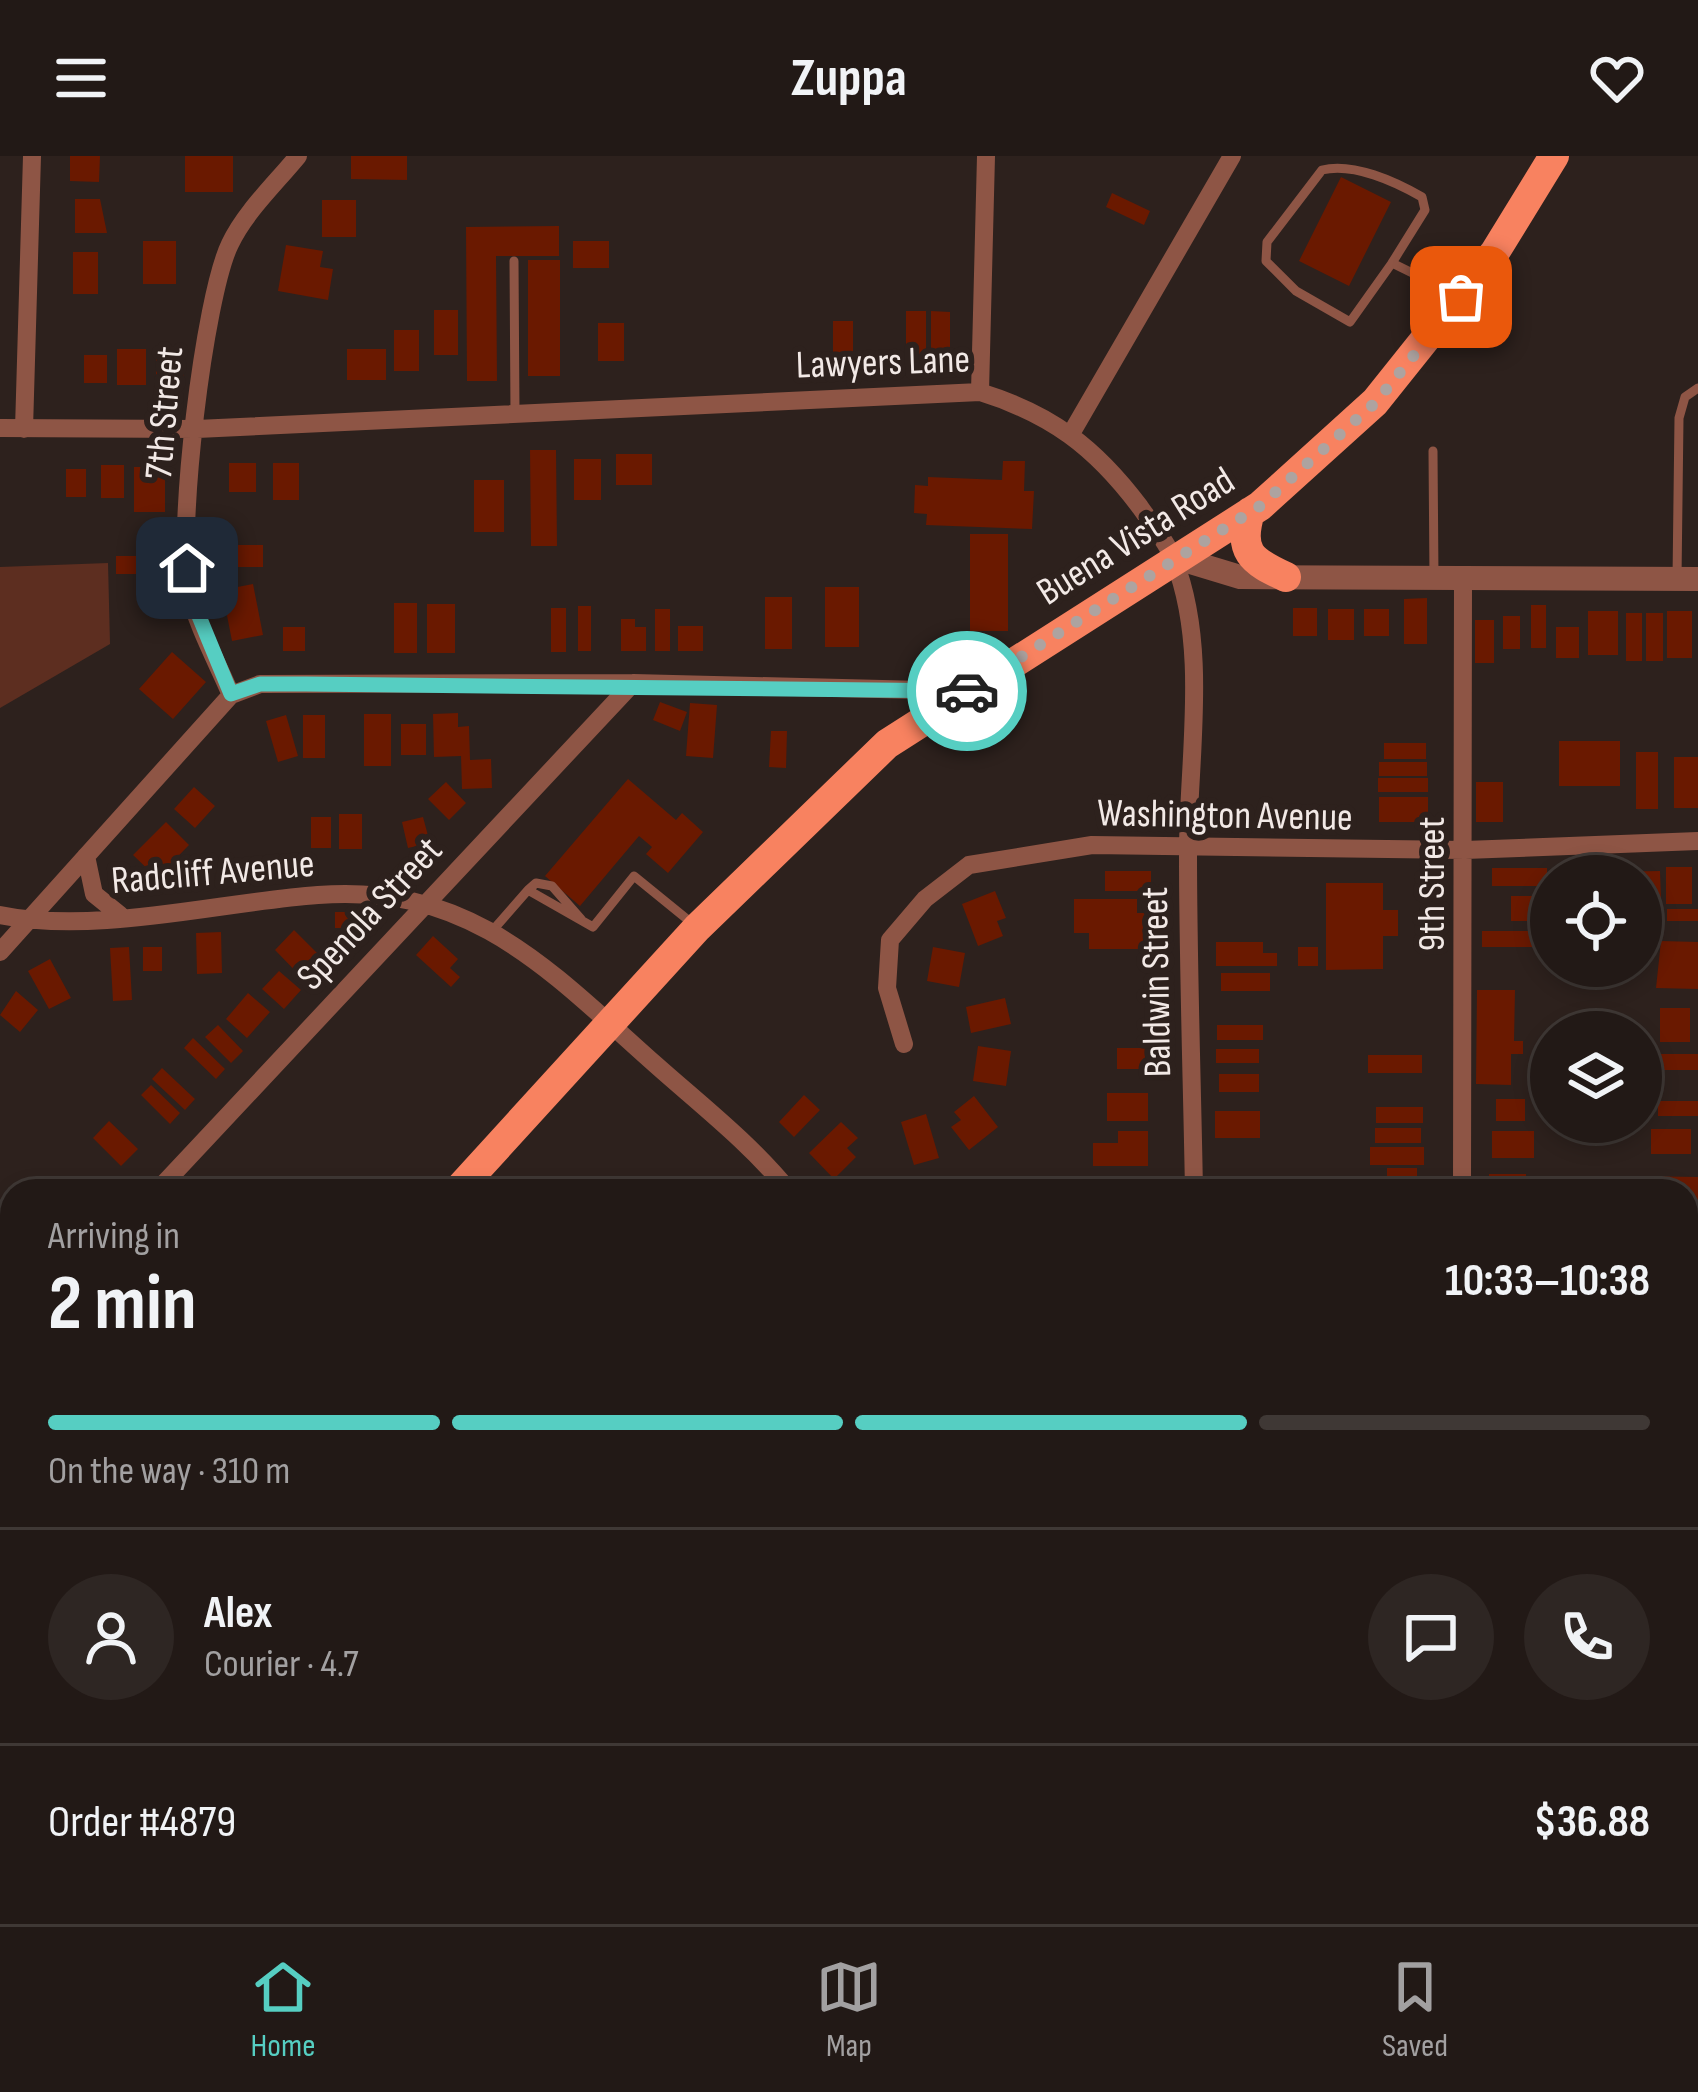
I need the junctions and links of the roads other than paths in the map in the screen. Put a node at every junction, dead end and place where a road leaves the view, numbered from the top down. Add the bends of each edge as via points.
1 (32, 156) edge
2 (298, 156) edge
3 (986, 156) edge
4 (1232, 156) edge
5 (1554, 156) edge
6 (514, 261) dead end
7 (1392, 263) junction
8 (1461, 297) junction
9 (1698, 388) edge
10 (980, 392) junction
11 (515, 415) junction
12 (0, 428) edge
13 (24, 429) junction
14 (197, 429) junction
15 (1072, 432) junction
16 (1433, 451) dead end
17 (1250, 512) junction
18 (1174, 557) junction
19 (1286, 577) junction
20 (1434, 578) junction
21 (1463, 578) junction
22 (1687, 579) edge
23 (633, 683) junction
24 (968, 691) junction
25 (231, 694) junction
26 (1698, 842) edge
27 (1188, 850) junction
28 (1465, 850) junction
29 (86, 856) junction
30 (528, 890) junction
31 (424, 904) junction
32 (0, 915) edge
33 (121, 915) junction
34 (582, 919) junction
35 (28, 921) junction
36 (697, 928) junction
37 (493, 930) junction
38 (0, 952) edge
39 (609, 1023) junction
40 (904, 1044) dead end
41 (168, 1179) edge
42 (468, 1179) edge
43 (776, 1179) edge
44 (1194, 1179) edge
45 (1462, 1179) edge

1 - 13 street
2 - 14 street, 7th Street via 231,240 214,283
3 - 10 street
4 - 15 street
5 - 8 main road, Buena Vista Road
6 - 11 lane
7 - 7 lane via 1350,322 1277,276 1266,260 1268,242 1322,170 1334,167 1422,197 1425,210
7 - 8 lane
8 - 17 main road, Buena Vista Road via 1376,402
9 - 22 lane via 1685,397 1679,418
10 - 11 street, Lawyers Lane
10 - 15 street, Lawyers Lane
11 - 14 street, Lawyers Lane
12 - 13 street, Lawyers Lane
13 - 14 street, Lawyers Lane
14 - 25 street, 7th Street via 189,592
15 - 18 street, Lawyers Lane via 1110,467
16 - 20 lane
17 - 18 main road, Buena Vista Road
17 - 19 main road via 1244,546 1252,561
18 - 19 street via 1240,578
18 - 24 main road, Buena Vista Road
18 - 27 street, Baldwin Street via 1192,657
19 - 20 street
20 - 21 street
21 - 22 street
21 - 28 street, 9th Street
23 - 24 street
23 - 25 street via 260,684
23 - 31 street, Spenola Street
24 - 36 main road, Buena Vista Road via 886,744
25 - 29 street
26 - 28 street, Washington Avenue
27 - 28 street, Washington Avenue
27 - 40 street, Washington Avenue via 1092,845 969,865 890,940 886,988
27 - 44 street, Baldwin Street
28 - 45 street, 9th Street
29 - 33 street via 94,894
29 - 35 street
30 - 34 lane
30 - 34 lane via 553,886
30 - 37 lane
31 - 33 street, Radcliff Avenue via 321,895
31 - 37 street, Radcliff Avenue
31 - 41 street, Spenola Street
32 - 35 street, Radcliff Avenue
33 - 35 street, Radcliff Avenue
34 - 36 lane via 593,927 634,876
35 - 38 street
36 - 39 main road, Buena Vista Road
37 - 39 street, Radcliff Avenue
39 - 42 main road, Buena Vista Road
39 - 43 street, Radcliff Avenue

